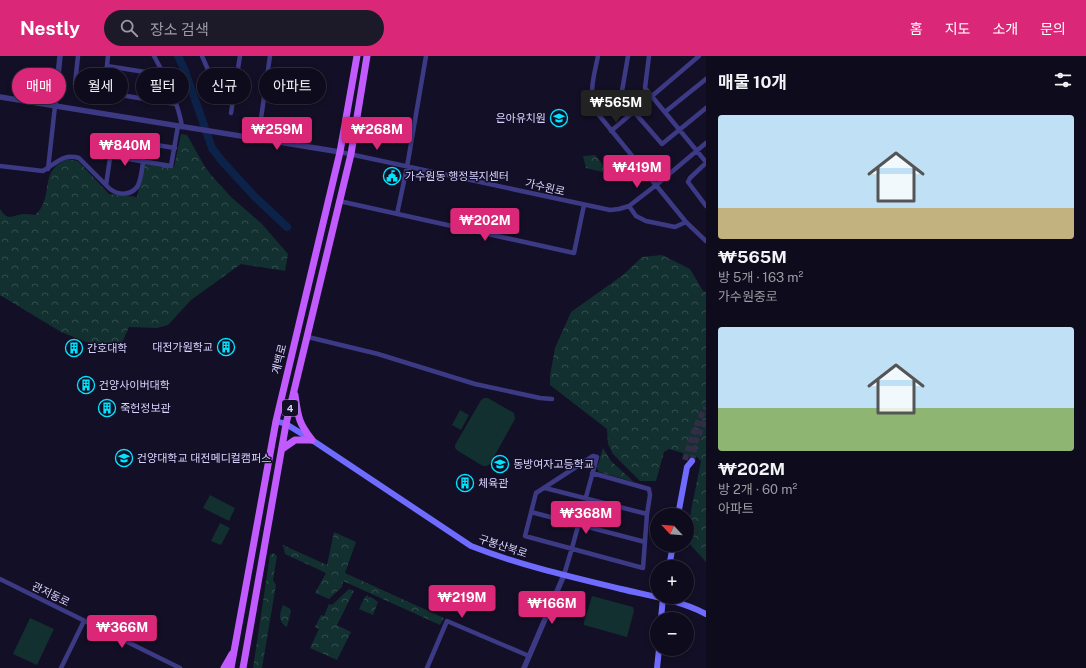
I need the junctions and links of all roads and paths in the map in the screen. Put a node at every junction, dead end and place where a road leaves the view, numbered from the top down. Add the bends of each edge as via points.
1 (60, 56) edge
2 (78, 56) edge
3 (108, 56) edge
4 (154, 56) edge
5 (202, 56) edge
6 (240, 56) edge
7 (270, 56) edge
8 (357, 56) edge
9 (367, 56) edge
10 (426, 56) edge
11 (598, 56) edge
12 (628, 56) edge
13 (649, 56) edge
14 (699, 56) edge
15 (107, 66) joint
16 (77, 68) edge
17 (160, 68) edge
18 (207, 68) edge
19 (238, 68) edge
20 (136, 71) edge
21 (706, 79) edge
22 (652, 96) junction
23 (0, 97) edge
24 (176, 104) edge
25 (232, 104) edge
26 (55, 106) junction
27 (706, 108) edge
28 (633, 111) junction
29 (665, 112) junction
30 (231, 113) dead end
31 (180, 127) junction
32 (611, 130) junction
33 (679, 130) junction
34 (258, 139) junction
35 (706, 143) edge
36 (174, 148) junction
37 (696, 151) junction
38 (340, 152) junction
39 (351, 154) junction
40 (110, 156) junction
41 (143, 162) junction
42 (706, 163) edge
43 (0, 166) edge
44 (407, 167) junction
45 (48, 168) junction
46 (106, 185) junction
47 (655, 186) junction
48 (339, 201) junction
49 (584, 206) junction
50 (629, 206) junction
51 (706, 206) edge
52 (397, 214) junction
53 (686, 222) junction
54 (706, 241) edge
55 (308, 336) junction
56 (294, 390) junction
57 (552, 399) dead end
58 (276, 421) junction
59 (286, 424) junction
60 (312, 440) junction
61 (282, 449) junction
62 (688, 461) tunnel mouth
63 (592, 473) junction
64 (545, 488) junction
65 (586, 498) junction
66 (679, 508) edge
67 (531, 512) junction
68 (647, 514) junction
69 (579, 525) junction
70 (646, 542) junction
71 (572, 548) junction
72 (564, 575) junction
73 (0, 579) edge
74 (650, 595) edge
75 (681, 604) edge
76 (706, 614) edge
77 (84, 621) junction
78 (234, 651) junction
79 (529, 656) junction
80 (658, 656) edge
81 (244, 667) edge
82 (61, 668) edge
83 (180, 668) edge
84 (224, 668) edge
85 (231, 668) edge
86 (427, 668) edge
87 (524, 668) edge
88 (657, 668) edge

1 - 26 street
2 - 16 street
3 - 15 street
4 - 17 street
5 - 18 street
6 - 19 street
7 - 34 street
8 - 38 main road, 계백로 / 4
9 - 39 main road, 계백로 / 4
10 - 44 street
11 - 32 street via 591,95 594,107 604,124
12 - 28 street via 621,97
13 - 22 street via 645,88
14 - 22 street
15 - 20 street
21 - 29 street
22 - 28 street
22 - 29 street
23 - 26 street
24 - 31 street
25 - 30 street
26 - 31 street
26 - 45 street
27 - 33 street
28 - 32 street
28 - 33 street via 662,144
29 - 33 street
31 - 34 street
31 - 36 street
32 - 47 street
33 - 37 street
34 - 38 street
35 - 37 street, 가수원로
36 - 40 street via 113,138
36 - 41 street via 171,166
37 - 42 street
37 - 47 street, 가수원로
38 - 39 street, 가수원로
38 - 58 main road, 계백로 / 4
39 - 44 street, 가수원로
39 - 48 main road, 계백로 / 4
40 - 41 street
40 - 46 street
41 - 46 street via 137,187 129,193 114,192
42 - 51 street via 688,182
43 - 45 street via 39,172
44 - 49 street, 가수원로
44 - 52 street
45 - 46 street via 65,156 74,156
47 - 50 street, 가수원로
47 - 53 street
48 - 52 street
48 - 55 main road, 계백로 / 4
49 - 50 street, 가수원로 via 619,210
49 - 52 street via 574,253
50 - 53 street via 636,216 646,221 675,227
53 - 54 street
55 - 56 main road, 계백로 / 4
55 - 57 street via 378,354 475,384
56 - 59 main road, 계백로 / 4
56 - 60 main road via 300,423
58 - 59 main road, 구봉산북로
58 - 78 main road, 계백로 / 4
59 - 60 main road, 구봉산북로
59 - 61 main road, 계백로 / 4
60 - 61 main road via 295,440
60 - 72 main road, 구봉산북로 via 471,546
61 - 81 main road, 계백로 / 4
62 - 66 main road
63 - 64 street via 596,457 593,456
63 - 65 street
63 - 68 street via 649,489
64 - 65 street
64 - 67 street via 536,493
65 - 68 street
65 - 69 street
67 - 69 street
67 - 71 street via 525,536
68 - 70 street
69 - 70 street
69 - 71 street
70 - 71 street via 643,568
71 - 72 street
72 - 74 main road, 구봉산북로
72 - 79 street
73 - 77 street, 관저동로
75 - 76 main road, 구봉산북로
77 - 82 street
77 - 83 street, 관저동로
78 - 84 main road
78 - 85 main road, 계백로 / 4
79 - 86 street via 448,621
79 - 87 street
80 - 88 main road

